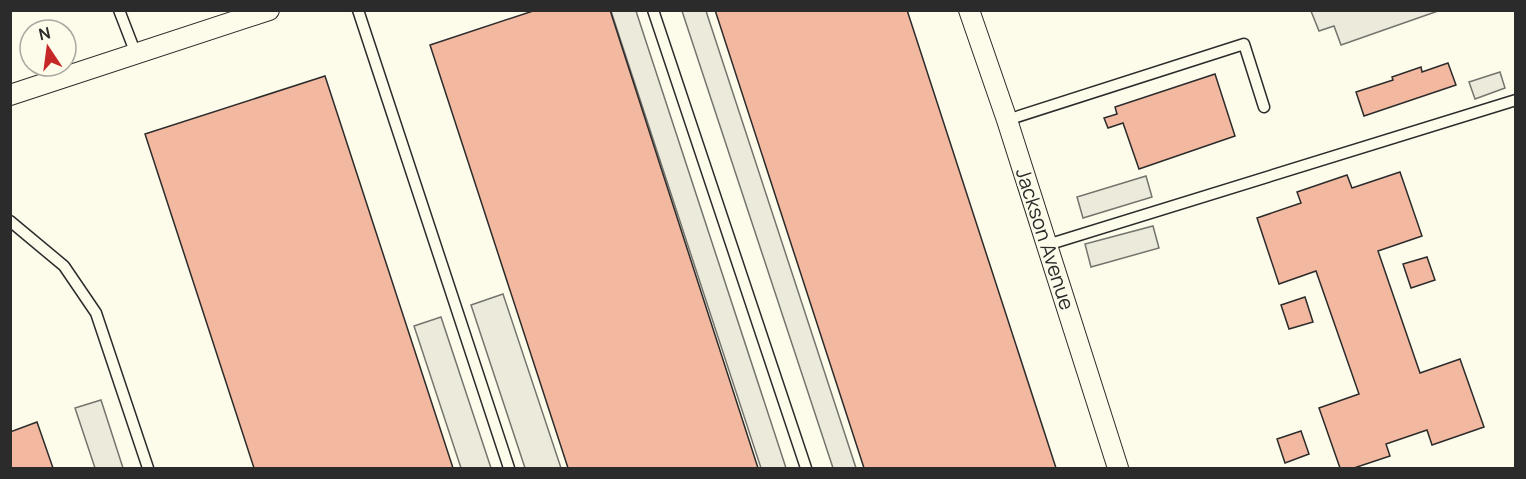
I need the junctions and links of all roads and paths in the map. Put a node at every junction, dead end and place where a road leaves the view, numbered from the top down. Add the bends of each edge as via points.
1 (119, 10) edge
2 (269, 10) edge
3 (358, 10) edge
4 (653, 10) edge
5 (969, 10) edge
6 (136, 54) junction
7 (10, 95) edge
8 (1515, 100) edge
9 (1264, 107) dead end
10 (1007, 120) junction
11 (10, 221) edge
12 (1047, 245) junction
13 (148, 468) edge
14 (509, 468) edge
15 (806, 468) edge
16 (1118, 468) edge

1 - 6 lane
2 - 6 street
3 - 14 lane
4 - 15 lane
5 - 10 street, Jackson Avenue
6 - 7 street
8 - 12 lane
9 - 10 lane via 1244,44
10 - 12 street, Jackson Avenue
11 - 13 lane via 64,266 96,313
12 - 16 street, Jackson Avenue

